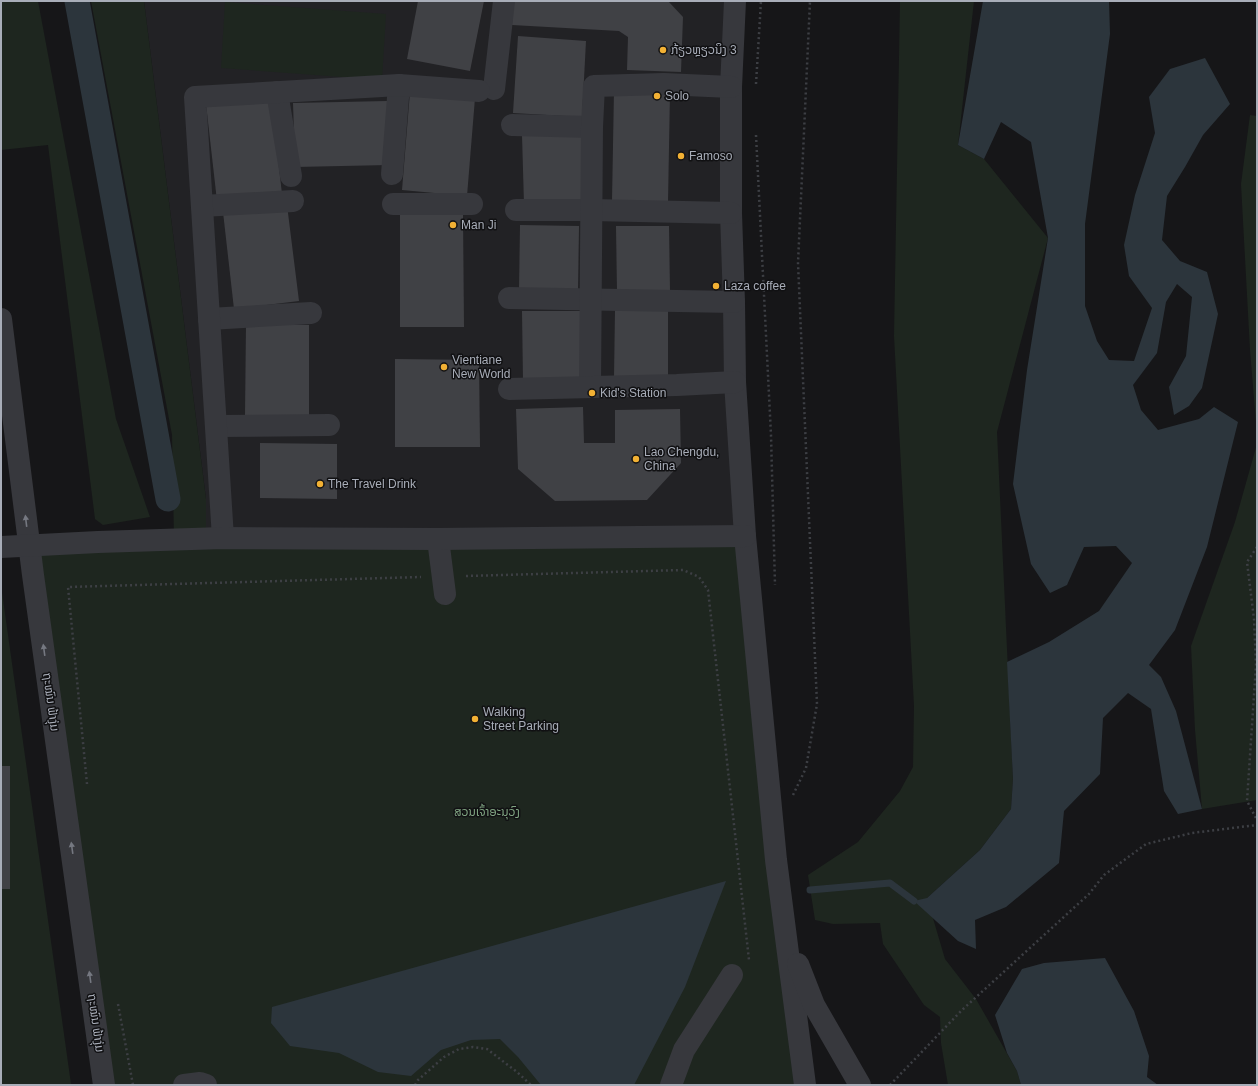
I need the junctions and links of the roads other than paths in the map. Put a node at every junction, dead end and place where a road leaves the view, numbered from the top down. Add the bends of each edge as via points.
1 (504, 1) edge
2 (735, 1) edge
3 (399, 86) junction
4 (731, 87) junction
5 (277, 92) junction
6 (512, 125) dead end
7 (592, 127) junction
8 (392, 174) dead end
9 (291, 176) dead end
10 (293, 201) dead end
11 (393, 204) dead end
12 (472, 204) dead end
13 (202, 206) junction
14 (516, 210) dead end
15 (591, 210) junction
16 (731, 213) junction
17 (509, 298) dead end
18 (590, 300) junction
19 (734, 302) junction
20 (311, 313) dead end
21 (1, 319) edge
22 (210, 319) junction
23 (736, 382) junction
24 (590, 387) junction
25 (509, 389) dead end
26 (330, 425) dead end
27 (216, 426) junction
28 (745, 536) junction
29 (223, 538) junction
30 (438, 539) junction
31 (30, 546) junction
32 (1, 547) edge
33 (444, 585) road end
34 (785, 930) junction
35 (732, 975) road end
36 (104, 1085) edge
37 (184, 1085) edge
38 (206, 1085) edge
39 (671, 1085) edge
40 (805, 1085) edge
41 (860, 1085) edge

1 - 3 street via 486,90
2 - 4 street
3 - 5 street
3 - 8 street
4 - 7 street via 664,84 594,86
4 - 16 street
5 - 9 street
5 - 13 street via 195,97
6 - 7 street
7 - 15 street
10 - 13 street
11 - 12 street
13 - 22 street
14 - 15 street
15 - 16 street
15 - 18 street
16 - 19 street
17 - 18 street
18 - 19 street
18 - 24 street
19 - 23 street
20 - 22 street
31 -> 21 street, ຖະໝົນ ຟ້າງຸ່ມ
22 - 27 street
23 - 24 street
23 - 28 street
24 - 25 street
26 - 27 street
27 - 29 street
28 - 30 street
28 - 34 street via 772,827
29 - 30 street
29 - 31 street
30 - 33 street
31 - 32 street
36 -> 31 street, ຖະໝົນ ຟ້າງຸ່ມ
34 - 40 street
34 - 41 street via 814,1005
35 - 39 street via 684,1050
37 - 38 street

